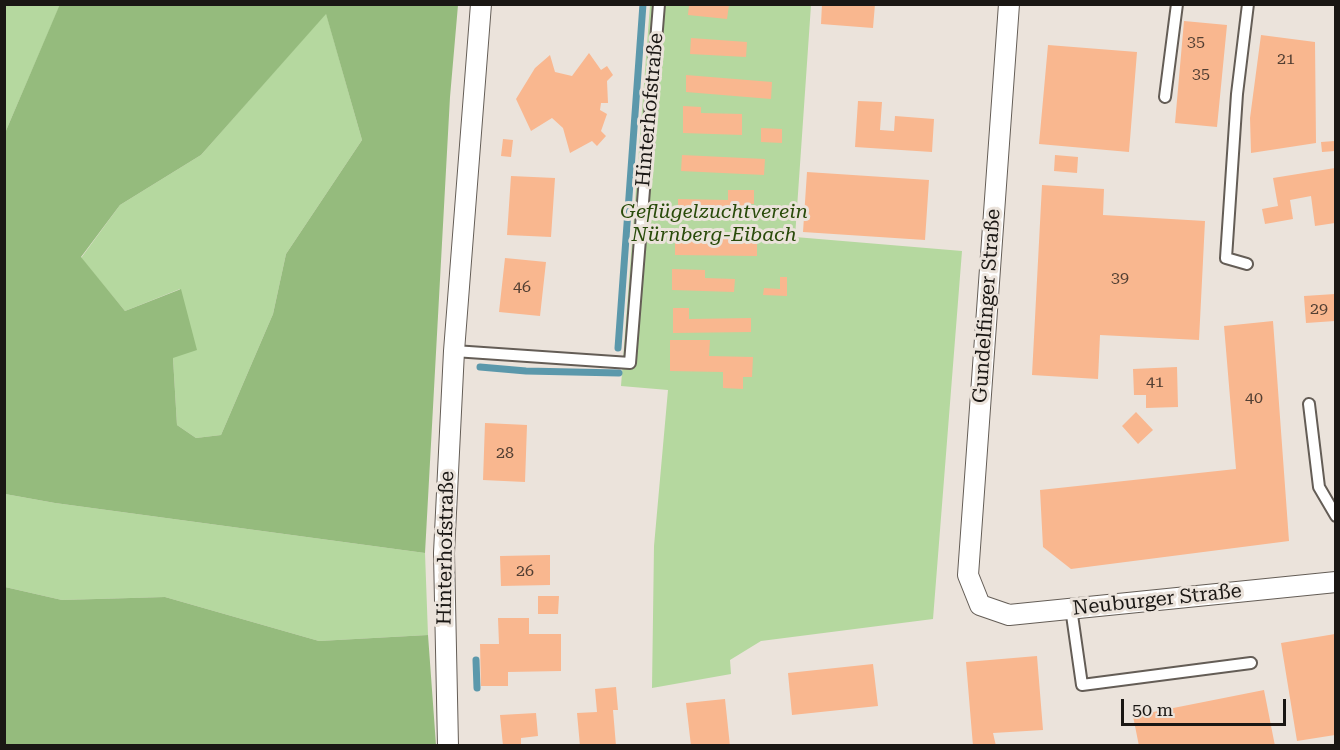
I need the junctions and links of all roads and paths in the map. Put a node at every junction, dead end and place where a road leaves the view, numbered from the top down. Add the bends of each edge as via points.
1 (481, 4) edge
2 (659, 4) edge
3 (1009, 4) edge
4 (1177, 4) edge
5 (1248, 4) edge
6 (1166, 97) dead end
7 (1247, 264) dead end
8 (454, 351) junction
9 (1309, 404) dead end
10 (1335, 516) edge
11 (1335, 582) edge
12 (980, 605) joint
13 (1071, 608) junction
14 (1251, 663) dead end
15 (448, 746) edge

1 - 8 street, Hinterhofstraße
2 - 8 lane, Hinterhofstraße via 630,363
3 - 12 street, Gundelfinger Straße via 968,575
4 - 6 lane
5 - 7 lane via 1237,94 1226,258
8 - 15 street, Hinterhofstraße via 444,553
9 - 10 lane via 1318,487
11 - 13 street, Neuburger Straße
12 - 13 street, Neuburger Straße via 1009,615
13 - 14 lane via 1082,685

